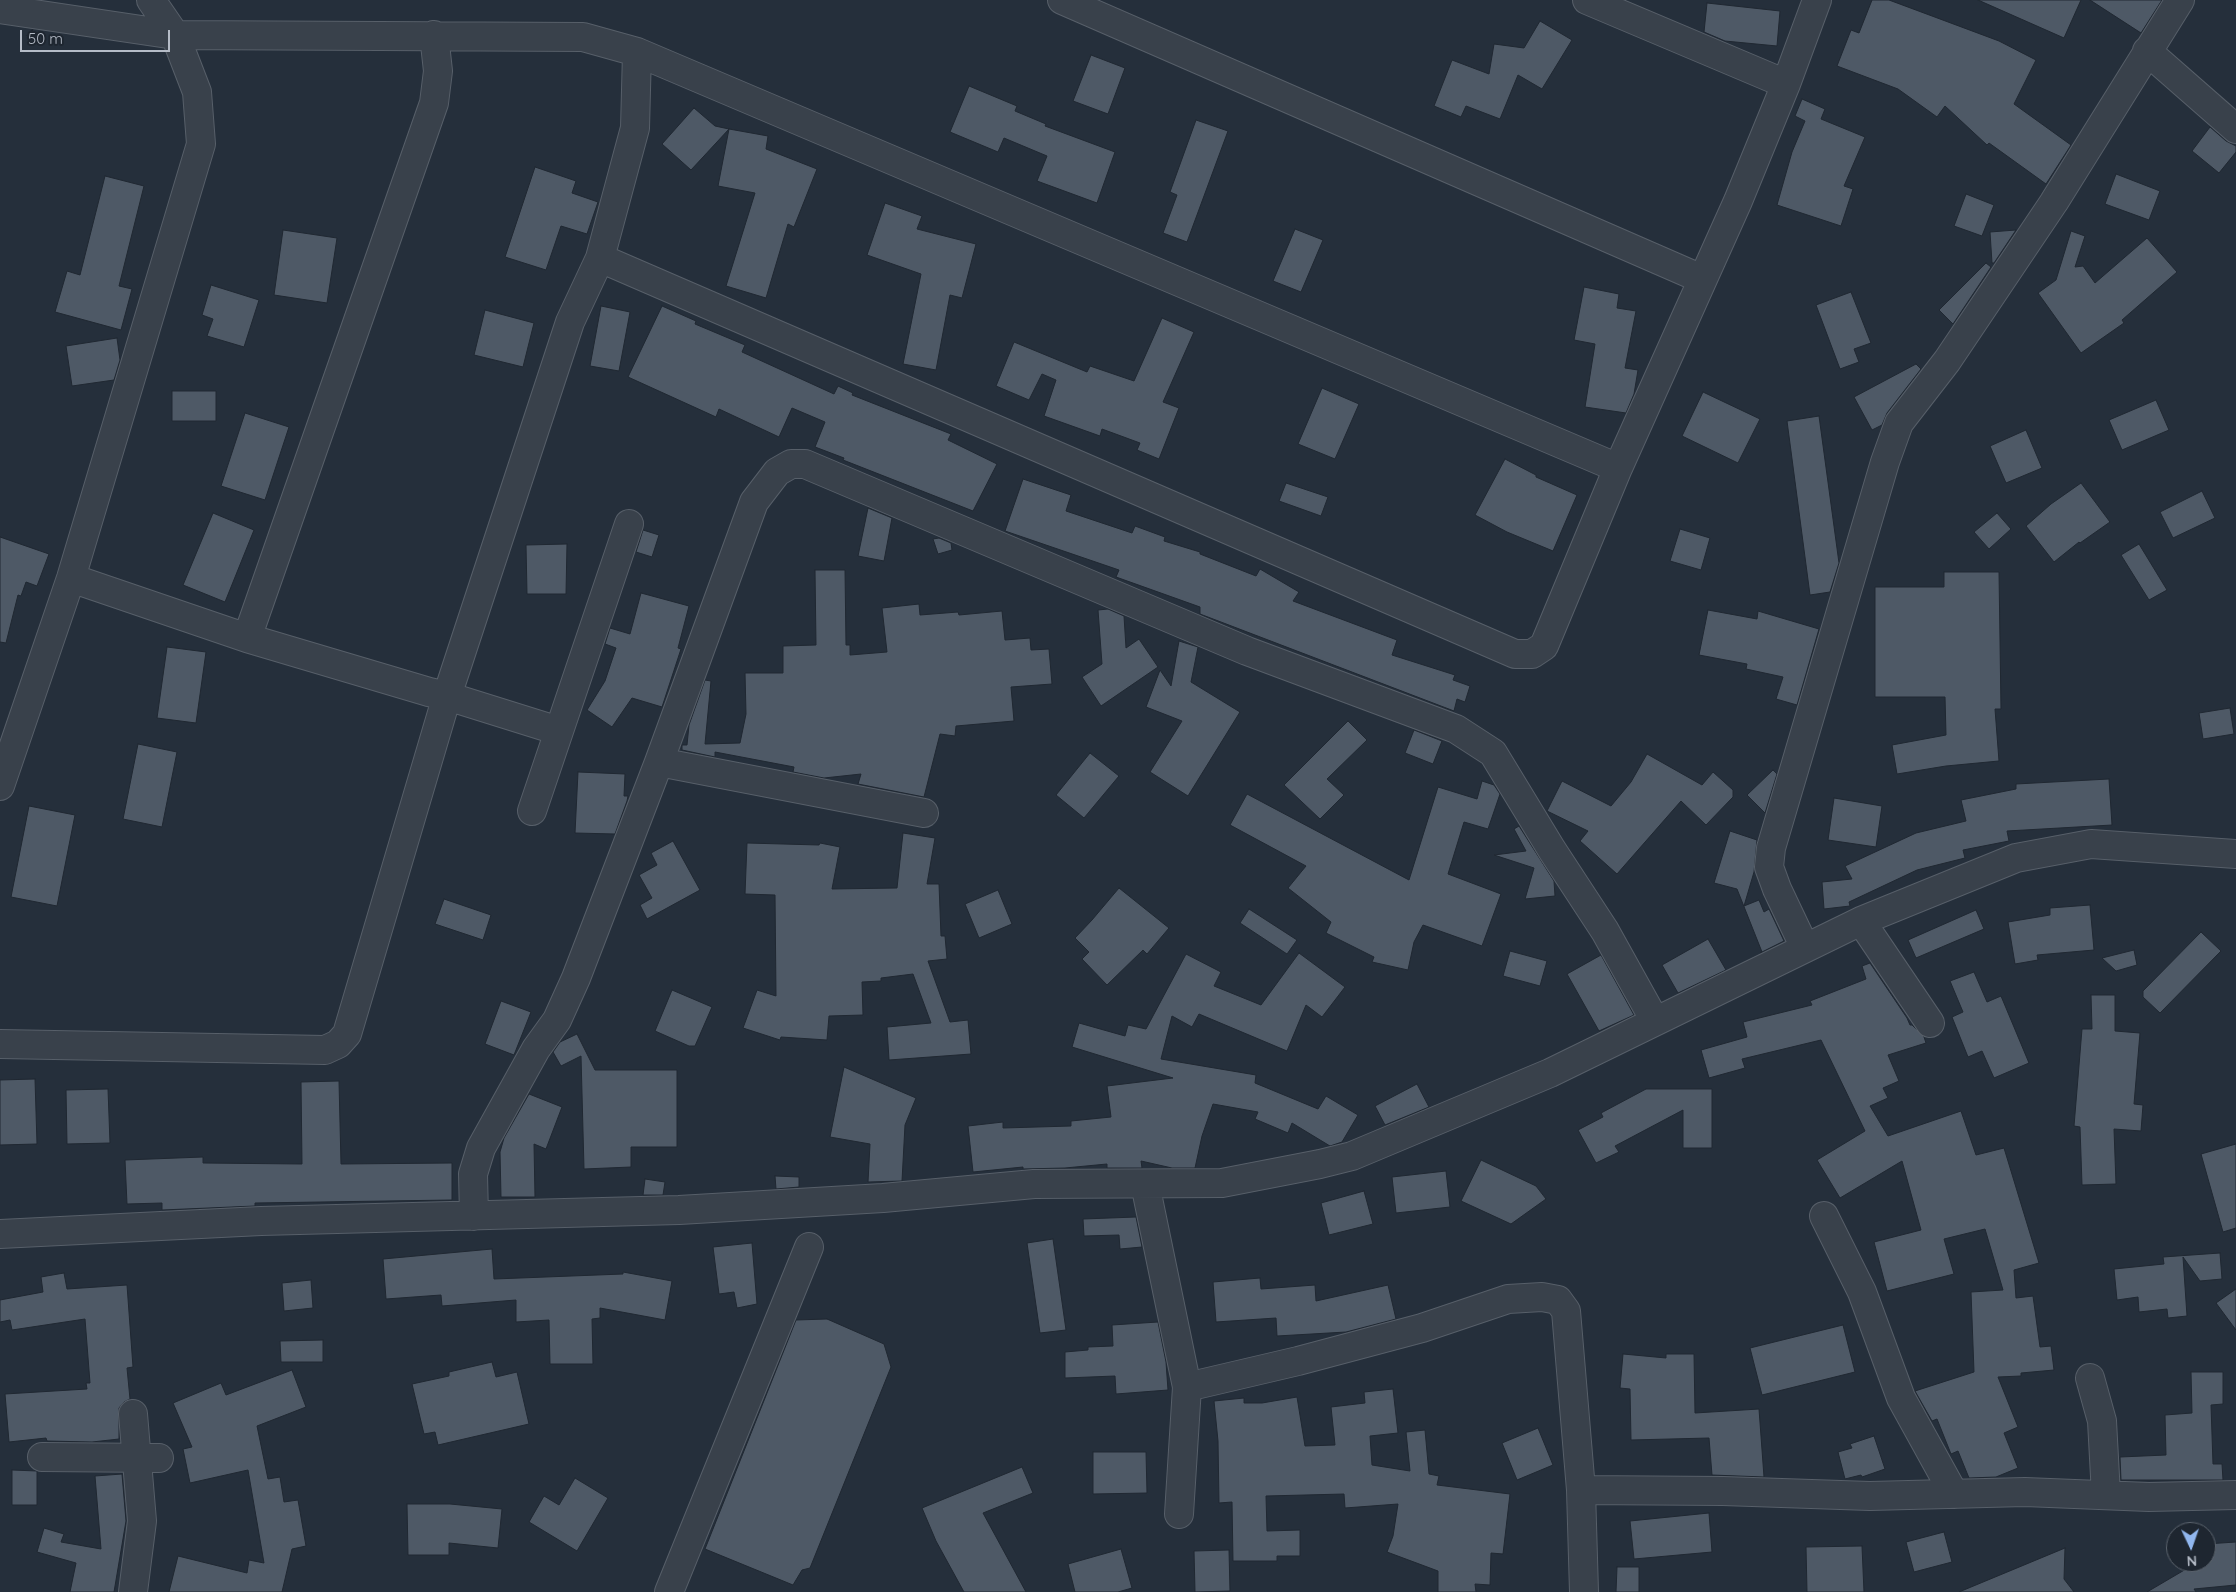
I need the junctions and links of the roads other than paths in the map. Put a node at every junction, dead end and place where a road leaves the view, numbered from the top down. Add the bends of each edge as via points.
1 (151, 0) edge
2 (1062, 0) edge
3 (1587, 0) edge
4 (1817, 0) edge
5 (2180, 0) edge
6 (0, 10) edge
7 (175, 35) junction
8 (434, 36) junction
9 (2147, 51) junction
10 (637, 52) junction
11 (1786, 84) junction
12 (2236, 130) edge
13 (600, 258) junction
14 (1702, 279) junction
15 (1618, 468) junction
16 (629, 524) dead end
17 (71, 578) junction
18 (248, 638) junction
19 (447, 696) junction
20 (10, 721) edge
21 (559, 731) junction
22 (659, 762) junction
23 (0, 786) edge
24 (532, 811) dead end
25 (924, 813) dead end
26 (2236, 854) edge
27 (1861, 921) junction
28 (1805, 948) junction
29 (1655, 1021) junction
30 (1930, 1023) dead end
31 (0, 1044) edge
32 (1145, 1184) junction
33 (474, 1216) junction
34 (1824, 1216) dead end
35 (0, 1234) edge
36 (809, 1247) dead end
37 (2090, 1378) dead end
38 (1187, 1387) junction
39 (133, 1414) dead end
40 (42, 1457) dead end
41 (148, 1458) junction
42 (1581, 1490) junction
43 (1954, 1494) junction
44 (2106, 1495) junction
45 (2236, 1495) edge
46 (1179, 1514) dead end
47 (133, 1592) edge
48 (669, 1592) edge
49 (1584, 1592) edge

1 - 7 street
2 - 14 street
3 - 11 street
4 - 11 street
5 - 9 street
6 - 7 street
7 - 8 street
7 - 17 street via 197,92 201,144
8 - 10 street via 583,37
8 - 18 street via 438,71 434,103
9 - 12 street
9 - 28 street via 2038,226 1947,361 1899,423 1771,848 1769,867
10 - 13 street via 635,128
10 - 15 street
11 - 14 street
13 - 15 street via 1515,654 1532,654 1544,646
13 - 19 street via 570,322
14 - 15 street
16 - 21 street
17 - 18 street
17 - 20 street
18 - 19 street
19 - 21 street
19 - 31 street via 347,1034 338,1044 325,1050
20 - 23 street
21 - 24 street
22 - 25 street
22 - 29 street via 754,502 777,472 791,464 805,464 1247,651 1456,729 1478,743 1493,753 1605,931
22 - 33 street via 557,1020 536,1049 481,1148 474,1174
26 - 27 street via 2091,844 2016,858
27 - 28 street
27 - 30 street
28 - 29 street
29 - 32 street via 1550,1073 1352,1156 1222,1183
32 - 33 street via 1034,1184 883,1198 679,1210
32 - 38 street
33 - 35 street via 261,1221
34 - 43 street via 1862,1292 1901,1398
36 - 48 street
37 - 44 street via 2102,1421
38 - 42 street via 1422,1328 1508,1299 1542,1296 1558,1300 1566,1311
38 - 46 street
39 - 41 street
40 - 41 street
41 - 47 street
42 - 43 street via 1870,1496
42 - 49 street
43 - 44 street
44 - 45 street

